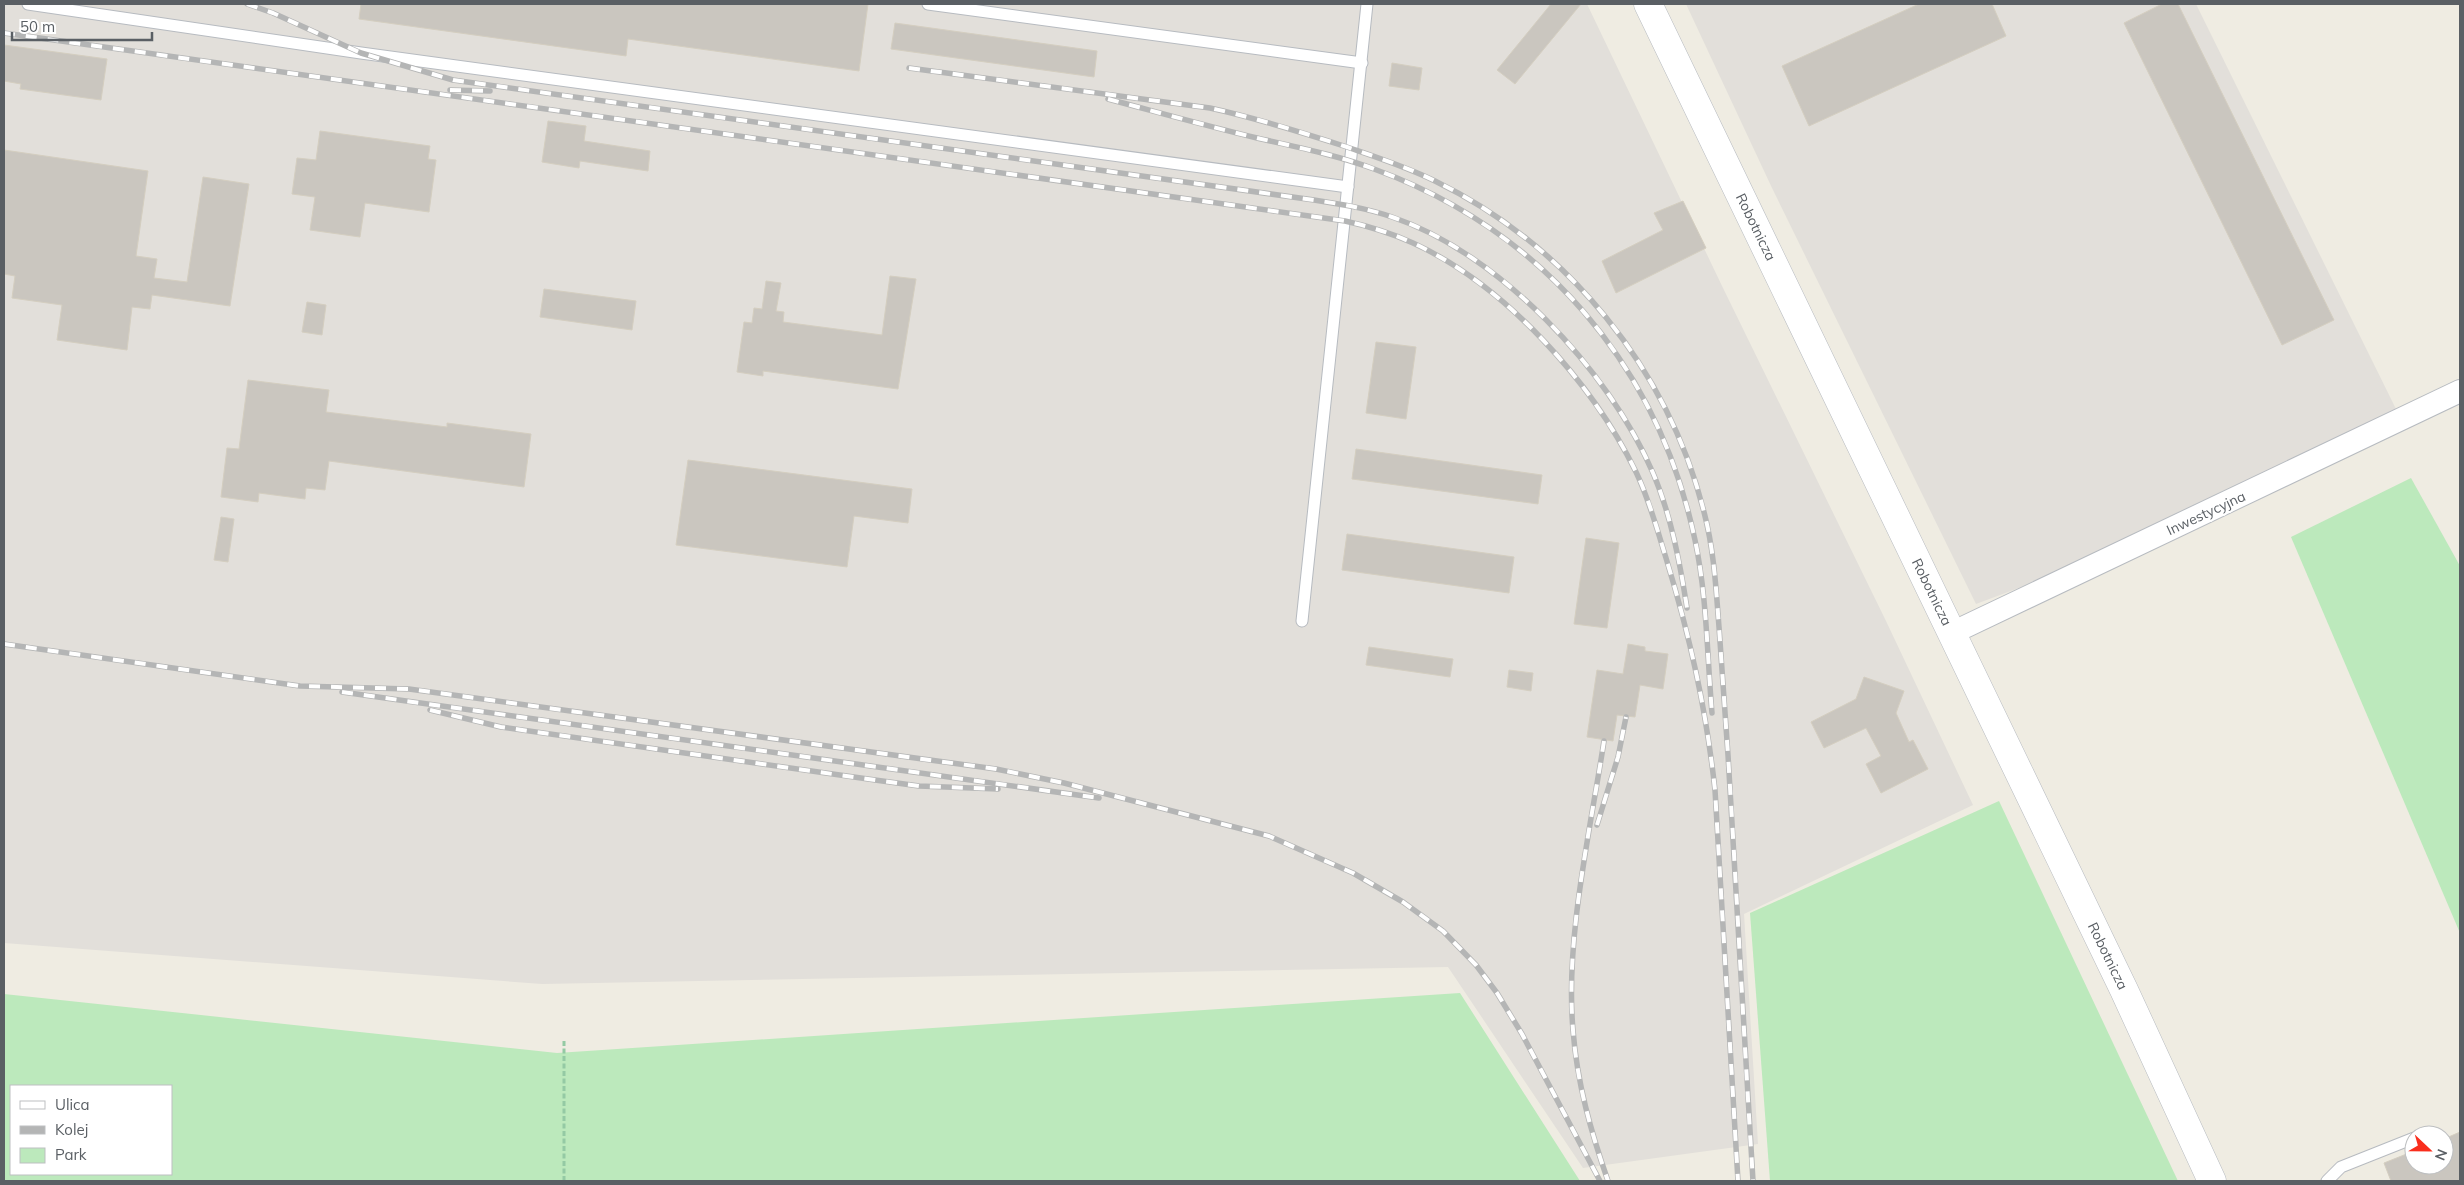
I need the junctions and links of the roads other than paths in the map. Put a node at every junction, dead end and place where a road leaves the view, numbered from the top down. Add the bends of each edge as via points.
1 (28, 4) edge
2 (928, 4) edge
3 (1368, 4) edge
4 (1648, 4) edge
5 (1362, 63) junction
6 (1348, 187) junction
7 (2460, 392) edge
8 (1302, 620) dead end
9 (1952, 634) junction
10 (2404, 1141) edge
11 (2212, 1181) edge
12 (2327, 1181) edge

1 - 6 lane
2 - 5 lane
3 - 5 lane
4 - 9 street, Robotnicza
5 - 6 lane
6 - 8 lane
7 - 9 street, Inwestycyjna
9 - 11 street, Robotnicza via 2124,990
10 - 12 lane via 2341,1167

